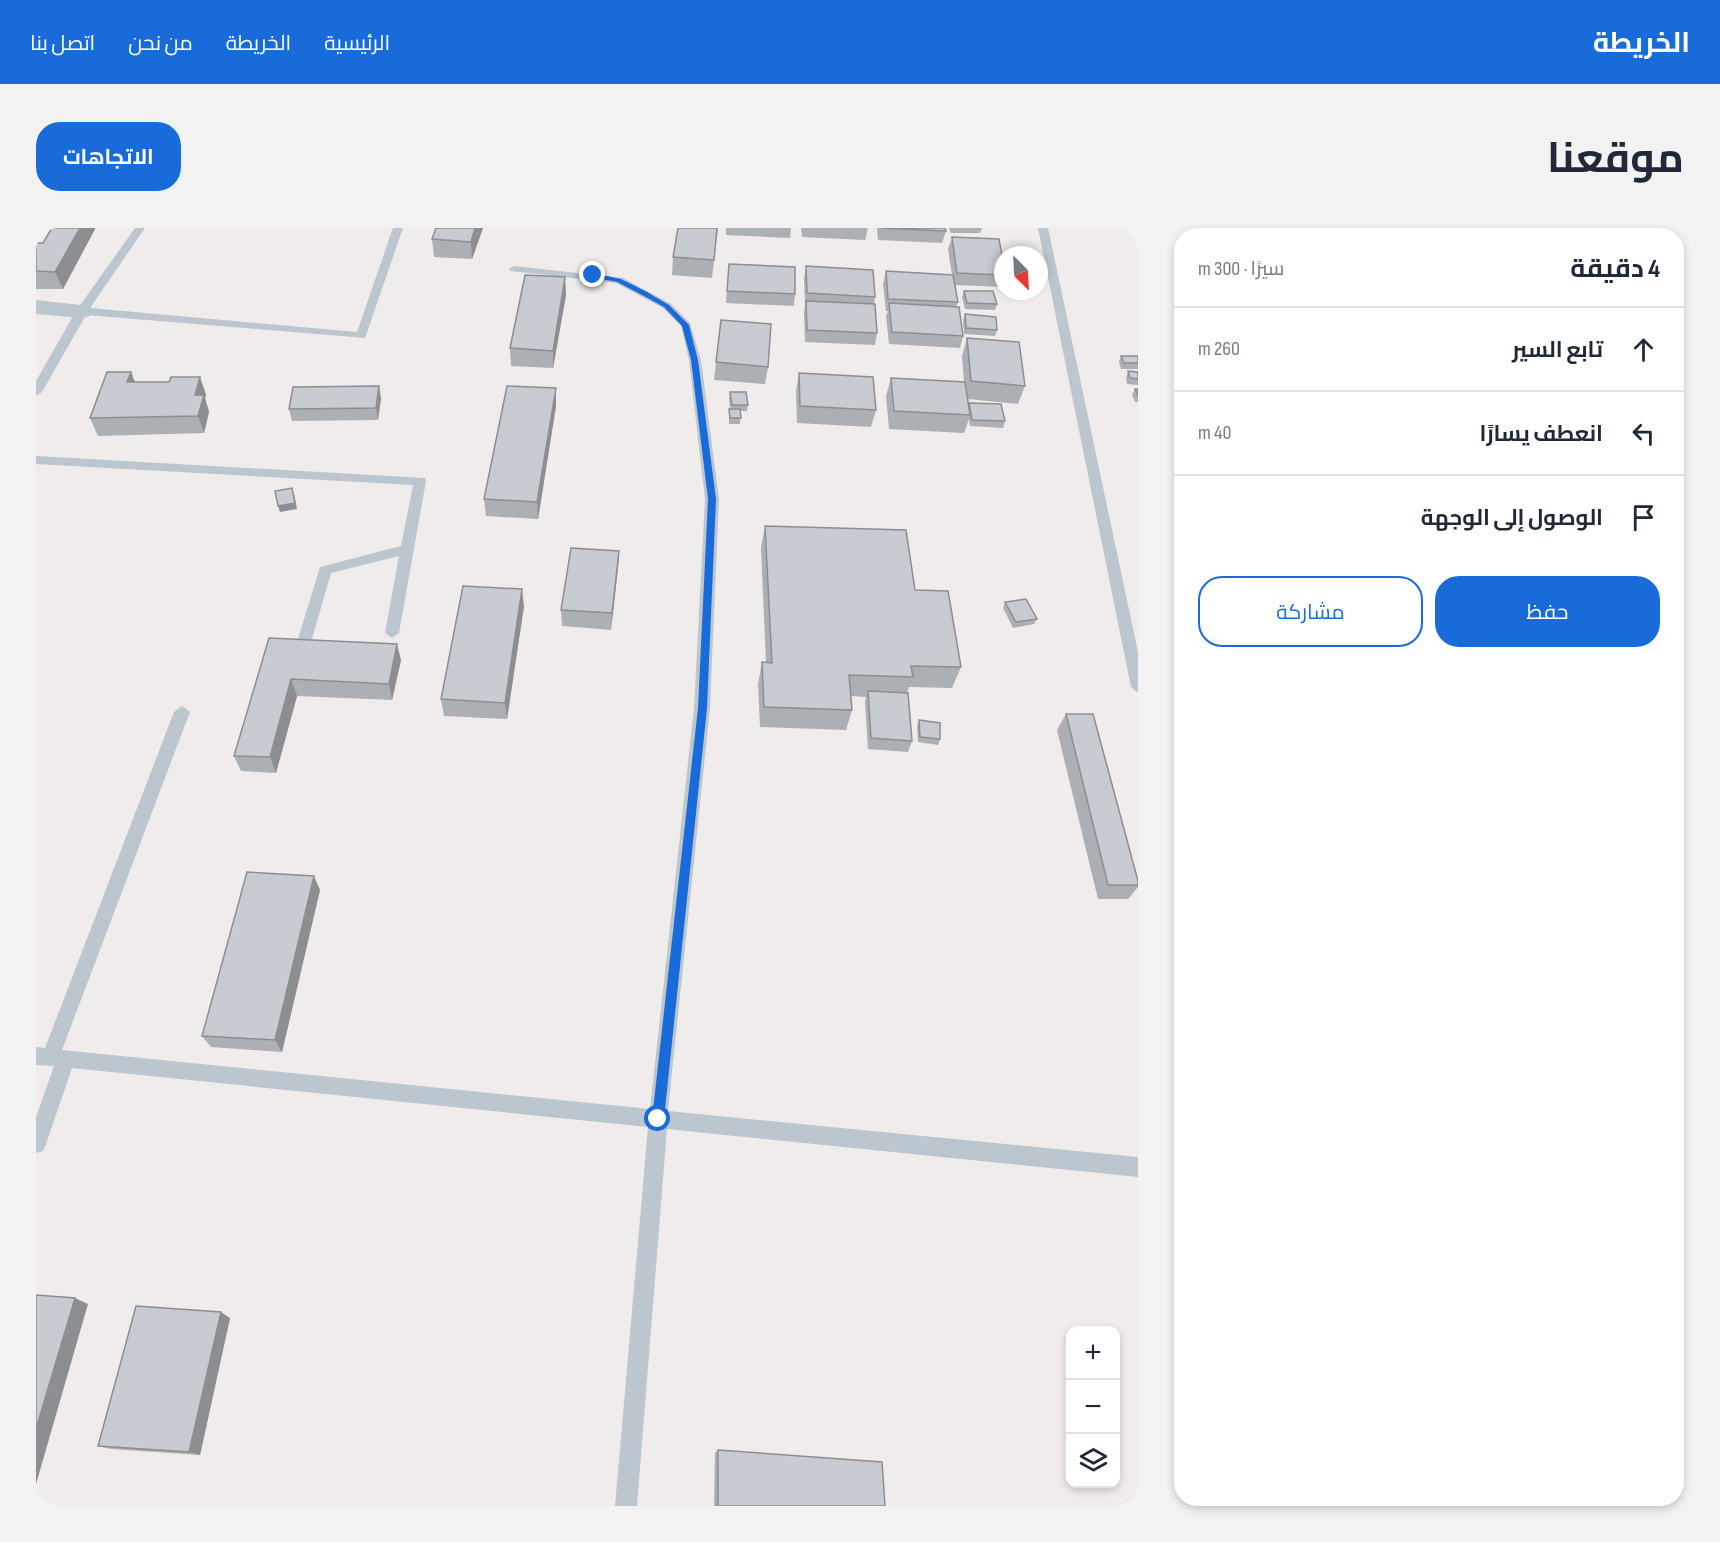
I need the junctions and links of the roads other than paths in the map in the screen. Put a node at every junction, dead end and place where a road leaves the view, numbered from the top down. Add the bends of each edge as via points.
1 (140, 228) edge
2 (398, 228) edge
3 (1043, 228) edge
4 (514, 269) dead end
5 (36, 307) edge
6 (82, 311) junction
7 (36, 392) edge
8 (36, 460) edge
9 (407, 549) junction
10 (392, 633) dead end
11 (305, 639) edge
12 (1138, 687) edge
13 (182, 712) dead end
14 (51, 1058) edge
15 (658, 1119) junction
16 (36, 1144) edge
17 (1138, 1167) edge
18 (626, 1506) edge

1 - 6 lane
2 - 6 lane via 361,336
3 - 12 lane
4 - 15 lane via 619,280 667,306 686,325 695,360 712,499 703,697
5 - 6 street
6 - 7 lane
8 - 9 lane via 420,481
9 - 10 lane
9 - 11 lane via 325,570
13 - 14 lane
14 - 15 lane
14 - 16 lane
15 - 17 lane
15 - 18 lane

